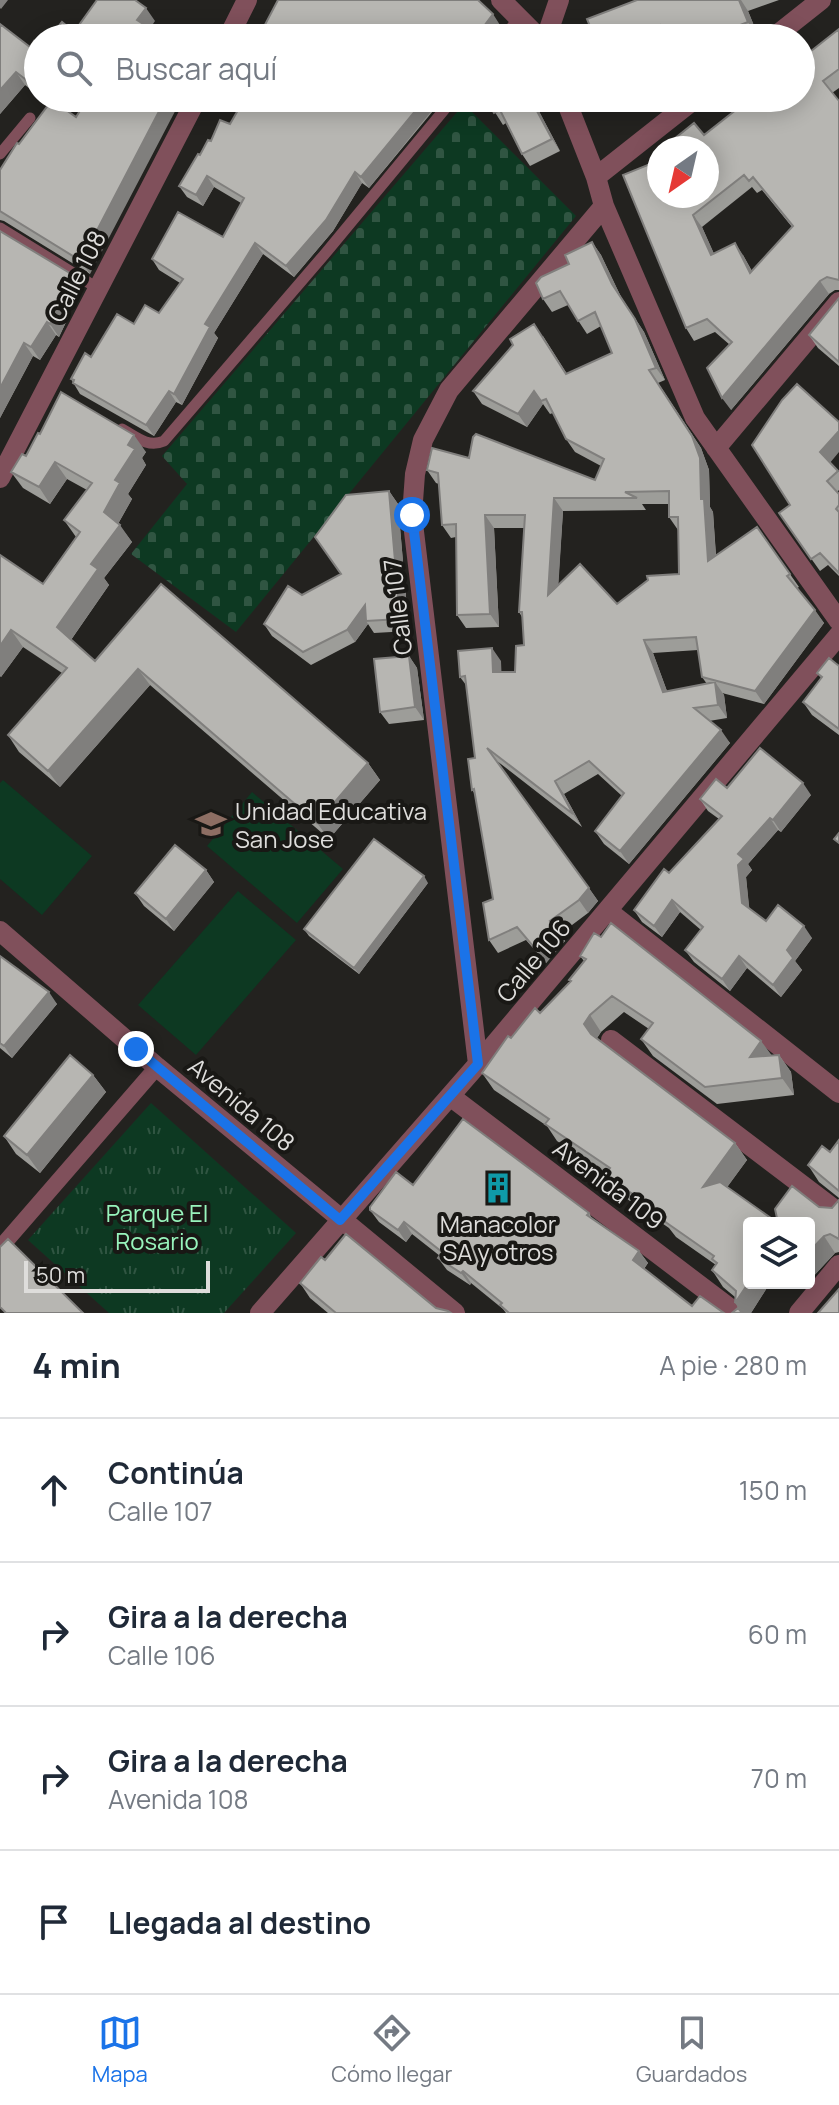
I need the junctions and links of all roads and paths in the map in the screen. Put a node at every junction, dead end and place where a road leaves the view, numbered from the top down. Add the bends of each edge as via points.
1 (247, 0) edge
2 (501, 0) edge
3 (559, 0) edge
4 (821, 0) edge
5 (520, 17) junction
6 (235, 24) edge
7 (514, 24) edge
8 (526, 24) edge
9 (551, 24) edge
10 (791, 24) edge
11 (190, 112) edge
12 (442, 112) edge
13 (570, 112) edge
14 (678, 112) edge
15 (30, 118) dead end
16 (0, 154) edge
17 (596, 177) junction
18 (604, 206) junction
19 (0, 228) edge
20 (99, 289) junction
21 (839, 302) edge
22 (110, 421) edge
23 (716, 448) junction
24 (3, 463) edge
25 (839, 621) edge
26 (839, 635) edge
27 (608, 911) junction
28 (0, 931) edge
29 (611, 1040) dead end
30 (478, 1064) junction
31 (157, 1067) junction
32 (839, 1093) edge
33 (450, 1096) junction
34 (839, 1213) edge
35 (340, 1220) junction
36 (0, 1248) edge
37 (839, 1265) edge
38 (260, 1313) edge
39 (455, 1313) edge
40 (736, 1313) edge
41 (799, 1313) edge

1 - 6 street
2 - 5 street
3 - 9 street
4 - 10 street
5 - 7 lane
5 - 8 street
11 - 20 street, Calle 108
12 - 22 lane via 164,441 146,443
13 - 17 street
14 - 17 street
15 - 16 lane
17 - 18 street
18 - 23 street via 695,418
18 - 30 street, Calle 107 via 449,390 423,440 415,474 412,515
19 - 20 lane
20 - 24 street, Calle 108 via 56,389
21 - 23 street
23 - 25 street
26 - 27 street, Calle 106
27 - 30 street, Calle 106
27 - 32 street
28 - 31 street, Avenida 108
29 - 34 street
30 - 33 street, Calle 106
31 - 35 street, Avenida 108
31 - 36 street
33 - 35 street, Calle 106
33 - 40 street, Avenida 109
35 - 38 street, Calle 106
35 - 39 street, Avenida 108
37 - 41 street

